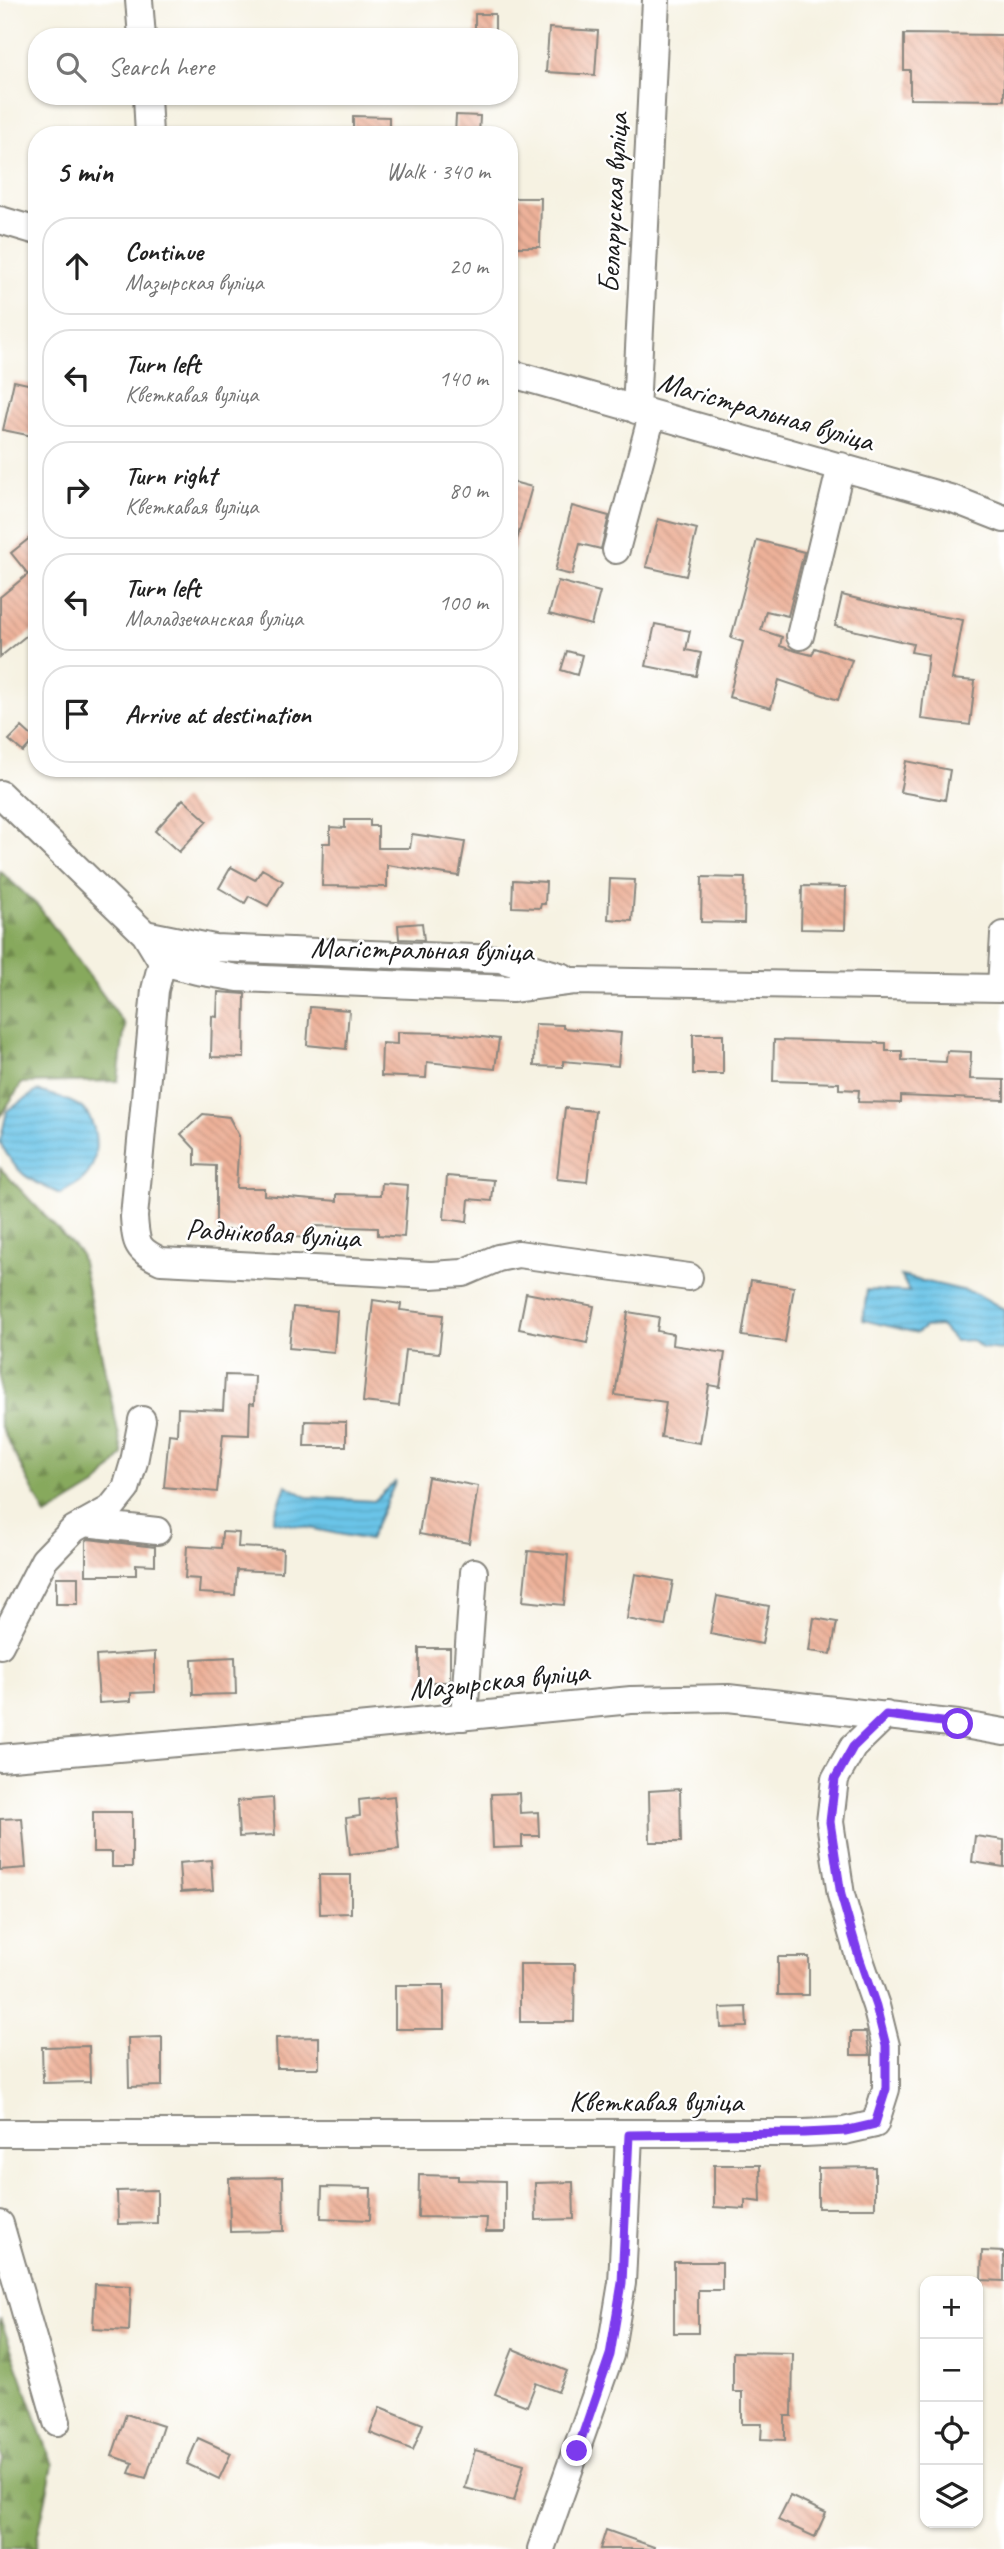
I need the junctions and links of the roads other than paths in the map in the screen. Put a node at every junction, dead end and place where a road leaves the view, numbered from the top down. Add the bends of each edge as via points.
1 (139, 0) edge
2 (656, 0) edge
3 (141, 28) edge
4 (147, 105) edge
5 (149, 126) edge
6 (0, 220) edge
7 (28, 228) edge
8 (518, 376) edge
9 (644, 412) junction
10 (841, 466) junction
11 (1004, 519) edge
12 (617, 550) dead end
13 (800, 636) dead end
14 (0, 794) edge
15 (145, 934) junction
16 (1004, 935) edge
17 (162, 962) junction
18 (574, 981) junction
19 (1002, 990) edge
20 (689, 1277) dead end
21 (142, 1420) dead end
22 (85, 1523) junction
23 (158, 1531) dead end
24 (474, 1572) dead end
25 (0, 1644) edge
26 (886, 1715) junction
27 (464, 1717) junction
28 (1004, 1732) edge
29 (0, 1758) edge
30 (0, 2133) edge
31 (629, 2135) junction
32 (0, 2224) edge
33 (57, 2421) dead end
34 (541, 2549) edge

1 - 3 street
2 - 9 street, Беларуская вуліца
4 - 5 street
6 - 7 street
8 - 9 street, Магістральная вуліца
9 - 10 street, Магістральная вуліца
9 - 12 street, Беларуская вуліца
10 - 11 street, Магістральная вуліца
10 - 13 street
14 - 15 street
15 - 17 street
15 - 18 street via 214,948 500,959
16 - 19 street
17 - 18 street, Магістральная вуліца via 238,978 511,989
17 - 20 street, Радніковая вуліца via 155,990 134,1217 136,1241 143,1252 161,1261 431,1275 463,1273 518,1254
18 - 19 street, Магістральная вуліца
21 - 22 street via 126,1489 110,1509
22 - 23 street
22 - 25 street via 44,1560
24 - 27 street
26 - 27 street, Мазырская вуліца via 728,1698 631,1700
26 - 28 street, Мазырская вуліца
26 - 31 street, Кветкавая вуліца via 853,1747 835,1779 830,1822 841,1895 886,2046 886,2089 875,2124 804,2133
27 - 29 street, Мазырская вуліца
30 - 31 street, Кветкавая вуліца
31 - 34 street via 622,2283 610,2355
32 - 33 street

